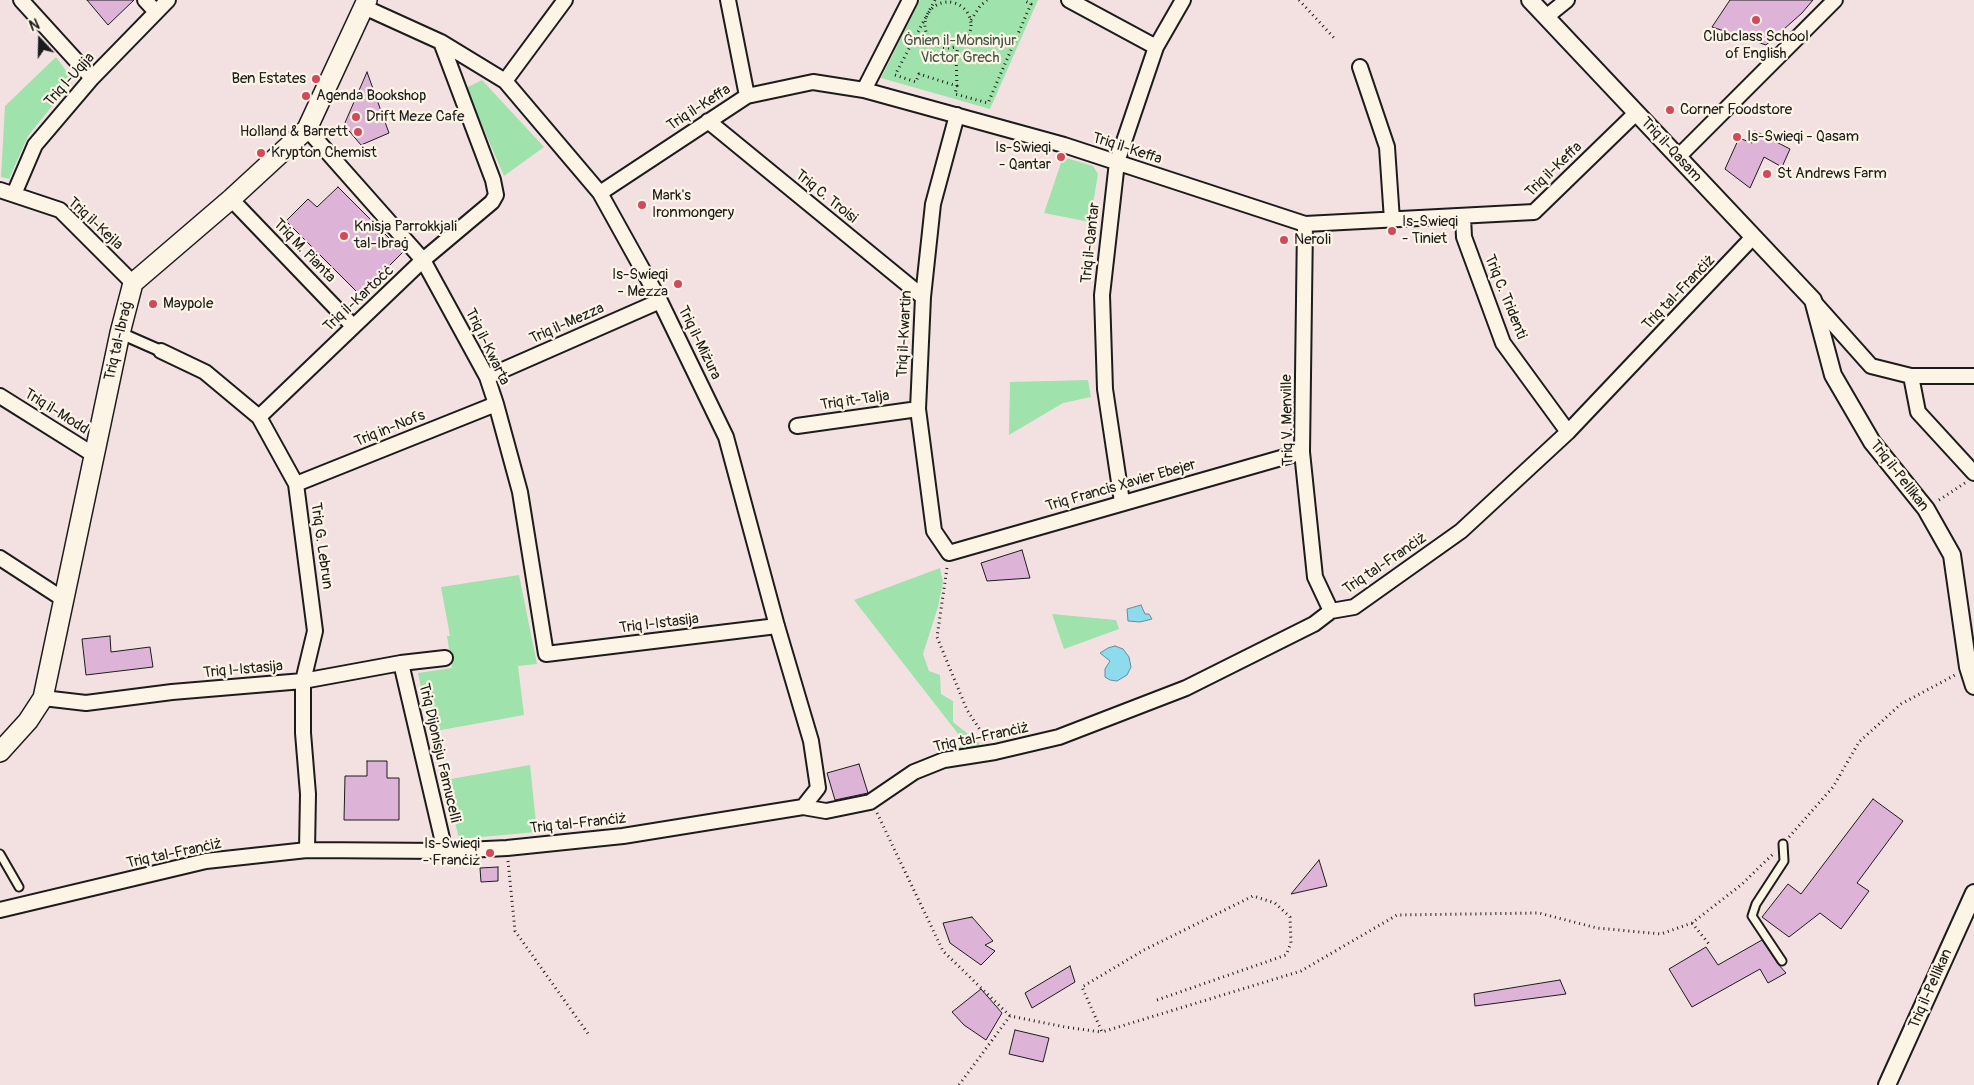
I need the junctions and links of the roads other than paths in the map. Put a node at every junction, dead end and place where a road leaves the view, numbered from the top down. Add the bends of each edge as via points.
1 (21, 0) edge
2 (145, 0) edge
3 (168, 0) edge
4 (565, 0) edge
5 (728, 0) edge
6 (910, 0) edge
7 (1069, 0) edge
8 (1183, 0) edge
9 (1530, 0) edge
10 (1567, 0) edge
11 (1835, 0) edge
12 (365, 3) edge
13 (156, 12) junction
14 (1546, 17) junction
15 (441, 42) junction
16 (1156, 47) junction
17 (1360, 67) dead end
18 (92, 78) junction
19 (505, 81) junction
20 (864, 90) junction
21 (747, 96) junction
22 (1636, 113) junction
23 (957, 115) junction
24 (708, 121) junction
25 (307, 129) junction
26 (1678, 157) junction
27 (1117, 162) junction
28 (0, 190) edge
29 (600, 193) junction
30 (14, 194) junction
31 (231, 199) junction
32 (1463, 216) junction
33 (1392, 220) junction
34 (1305, 224) junction
35 (1753, 237) junction
36 (423, 260) junction
37 (133, 283) junction
38 (923, 297) junction
39 (1813, 300) junction
40 (660, 301) junction
41 (353, 326) junction
42 (120, 333) junction
43 (161, 351) joint
44 (1911, 376) junction
45 (1974, 376) edge
46 (487, 377) junction
47 (0, 396) edge
48 (496, 404) junction
49 (918, 409) junction
50 (259, 417) junction
51 (797, 426) dead end
52 (1568, 432) junction
53 (1302, 452) junction
54 (94, 456) junction
55 (1970, 478) edge
56 (296, 484) junction
57 (1122, 502) junction
58 (949, 553) joint
59 (0, 558) edge
60 (63, 599) junction
61 (1331, 611) junction
62 (777, 626) junction
63 (546, 654) joint
64 (445, 658) dead end
65 (401, 663) junction
66 (303, 681) junction
67 (1974, 686) edge
68 (43, 698) junction
69 (0, 752) edge
70 (804, 807) junction
71 (1783, 844) road end
72 (307, 850) junction
73 (445, 851) junction
74 (0, 854) edge
75 (19, 887) dead end
76 (1974, 893) edge
77 (0, 910) edge
78 (1782, 961) dead end
79 (1887, 1085) edge

1 - 18 street
2 - 13 street
3 - 13 street, Triq l-Uqija
4 - 19 street
5 - 21 street
6 - 20 street
7 - 16 street
8 - 16 street, Triq il-Qantar
9 - 14 street, Triq il-Qasam
10 - 14 street
11 - 26 street
12 - 15 street, Triq il-Miżura
12 - 25 main road, Triq tal-Ibraġ
13 - 18 street, Triq l-Uqija
14 - 22 street, Triq il-Qasam
15 - 19 street, Triq il-Miżura
15 - 36 street, Triq il-Kartoċċ via 496,195 492,202
16 - 27 street, Triq il-Qantar
17 - 33 street via 1388,147
18 - 30 street, Triq l-Uqija via 35,145
19 - 29 street, Triq il-Miżura
20 - 21 street, Triq il-Keffa via 813,82
20 - 23 street, Triq il-Keffa
21 - 24 street, Triq il-Keffa
22 - 26 street, Triq il-Qasam
22 - 32 street, Triq il-Keffa via 1534,212
23 - 27 street, Triq il-Keffa
23 - 38 street, Triq il-Kwartin via 933,204
24 - 29 street, Triq il-Keffa
24 - 38 street, Triq C. Troisi
25 - 31 main road, Triq tal-Ibraġ
25 - 36 street, Triq il-Kwarta
26 - 35 street, Triq il-Qasam
27 - 34 street, Triq il-Keffa
27 - 57 street, Triq il-Qantar via 1102,295 1105,389
28 - 30 street, Triq il-Kejla
29 - 40 street, Triq il-Miżura
30 - 37 street, Triq il-Kejla via 60,210
31 - 37 main road, Triq tal-Ibraġ
31 - 41 street, Triq M. Pianta
32 - 33 street, Triq il-Keffa
32 - 52 street, Triq C. Tridenti via 1464,237 1503,343
33 - 34 street, Triq il-Keffa
34 - 53 street, Triq V. Menville
35 - 39 street, Triq il-Qasam
35 - 52 street, Triq tal-Franċiż
36 - 41 street, Triq il-Kartoċċ
36 - 46 street, Triq il-Kwarta
37 - 42 main road, Triq tal-Ibraġ
38 - 49 street, Triq il-Kwartin
39 - 44 street via 1870,366
39 - 67 street, Triq il-Pellikan via 1833,375 1872,442 1926,509 1952,556 1968,667
40 - 46 street, Triq il-Mezza
40 - 62 street, Triq il-Miżura via 726,437
41 - 50 street, Triq il-Kartoċċ
42 - 43 street, Triq G. Lebrun
42 - 54 main road, Triq tal-Ibraġ
43 - 50 street, Triq G. Lebrun via 205,372
44 - 45 street
44 - 55 street via 1918,412
46 - 48 street, Triq il-Kwarta
47 - 54 street, Triq il-Modd
48 - 56 street, Triq in-Nofs
48 - 63 street, Triq il-Kwarta via 520,492
49 - 51 street, Triq it-Talja
49 - 58 street, Triq il-Kwartin via 934,531
50 - 56 street, Triq G. Lebrun
52 - 61 street, Triq tal-Franċiż via 1461,531 1354,607
53 - 57 street, Triq Francis Xavier Ebejer
53 - 61 street, Triq V. Menville via 1315,577
54 - 60 main road, Triq tal-Ibraġ
56 - 66 street, Triq G. Lebrun via 316,631
57 - 58 street, Triq Francis Xavier Ebejer
59 - 60 street
60 - 68 main road, Triq tal-Ibraġ
61 - 70 street, Triq tal-Franċiż via 1314,624 1186,688 1059,737 944,760 914,772 870,802 826,811
62 - 63 street, Triq l-Istasija
62 - 70 street, Triq il-Miżura via 811,741 818,788
64 - 65 street, Triq l-Istasija
65 - 66 street, Triq l-Istasija
65 - 73 street, Triq Dijonisju Famucelli
66 - 68 street, Triq l-Istasija via 86,703
66 - 72 street, Triq G. Lebrun
68 - 69 main road, Triq tal-Ibraġ via 28,721
70 - 73 street, Triq tal-Franċiż via 623,836
71 - 78 lane via 1784,861 1756,904 1752,916
72 - 73 street, Triq tal-Franċiż
72 - 77 street, Triq tal-Franċiż via 206,862
74 - 75 lane
76 - 79 street, Triq il-Pellikan

